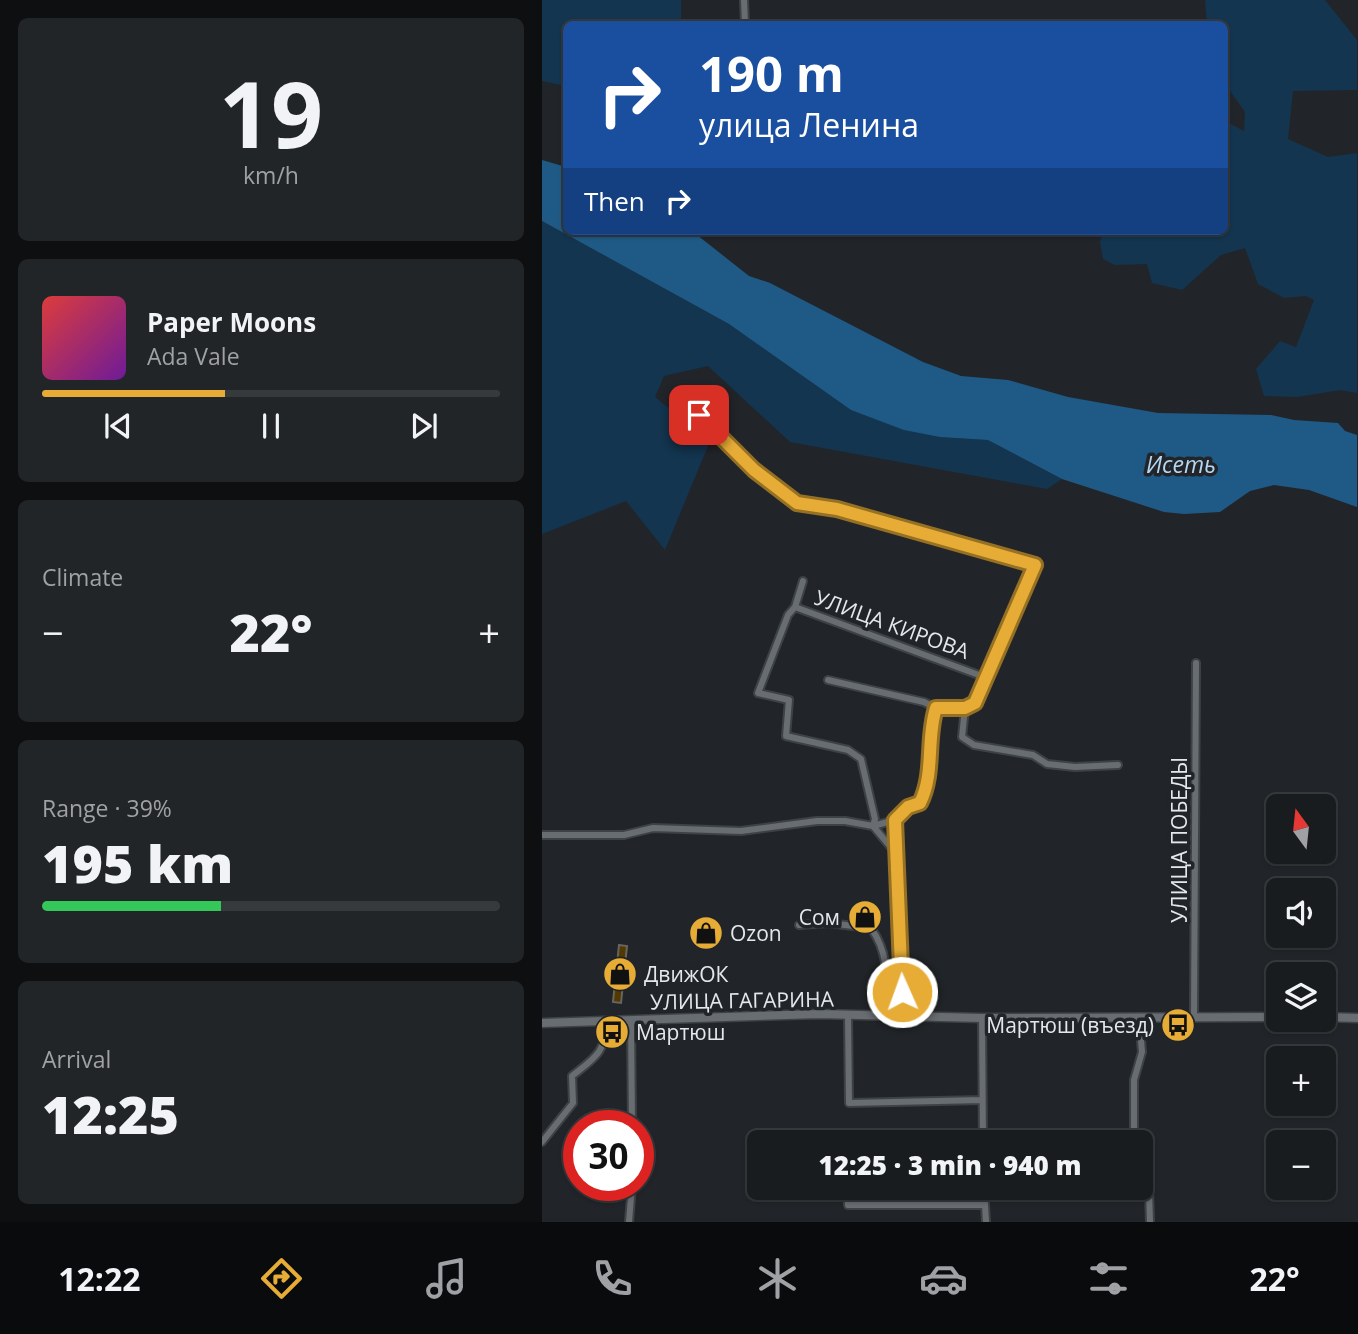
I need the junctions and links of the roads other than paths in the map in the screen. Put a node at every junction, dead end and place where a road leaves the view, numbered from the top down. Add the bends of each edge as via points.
1 (744, 0) edge
2 (745, 21) edge
3 (699, 415) dead end
4 (803, 581) dead end
5 (795, 607) junction
6 (1196, 663) dead end
7 (987, 678) junction
8 (828, 680) dead end
9 (936, 708) junction
10 (965, 708) junction
11 (1118, 765) dead end
12 (895, 820) junction
13 (873, 826) junction
14 (542, 835) edge
15 (895, 852) junction
16 (799, 925) dead end
17 (848, 1015) junction
18 (886, 1016) junction
19 (903, 1017) junction
20 (1194, 1017) junction
21 (1266, 1017) edge
22 (1336, 1017) edge
23 (982, 1018) junction
24 (1139, 1018) junction
25 (1358, 1018) edge
26 (631, 1020) junction
27 (607, 1021) junction
28 (542, 1023) edge
29 (982, 1100) junction
30 (632, 1110) edge
31 (983, 1130) edge
32 (1134, 1130) edge
33 (542, 1142) edge
34 (848, 1200) edge
35 (984, 1200) edge
36 (1149, 1200) edge
37 (631, 1201) edge
38 (984, 1205) junction
39 (629, 1222) edge
40 (986, 1222) edge
41 (1150, 1222) edge

1 - 2 street
3 - 7 street via 754,470 797,503 837,509 1035,565
4 - 5 street
5 - 7 street, УЛИЦА КИРОВА
5 - 13 street, УЛИЦА КИРОВА via 758,693 789,700 786,736 848,750 861,759
6 - 20 street, УЛИЦА ПОБЕДЫ
7 - 10 street via 975,703
8 - 9 street
9 - 10 street
9 - 12 street via 928,788 920,803
10 - 11 street via 962,737 974,745 1033,755 1047,764
12 - 13 street
12 - 15 street
13 - 14 street via 817,821 741,831 653,828 624,835
13 - 15 street
15 - 19 street
16 - 18 street via 871,928 883,945
17 - 18 main road, УЛИЦА ГАГАРИНА
17 - 26 main road, УЛИЦА ГАГАРИНА
17 - 29 street via 849,1103
18 - 19 main road, УЛИЦА ГАГАРИНА
19 - 23 main road, УЛИЦА ГАГАРИНА
20 - 21 main road, УЛИЦА ГАГАРИНА
20 - 24 main road, УЛИЦА ГАГАРИНА
22 - 25 main road
23 - 24 main road, УЛИЦА ГАГАРИНА
23 - 29 street
24 - 32 street via 1142,1052 1134,1080
26 - 27 main road, УЛИЦА ГАГАРИНА
26 - 30 street
27 - 28 main road, УЛИЦА ГАГАРИНА
27 - 33 street via 599,1054 572,1076 573,1103
29 - 31 street
34 - 38 street via 848,1205
35 - 38 street
36 - 41 street
37 - 39 street
38 - 40 street

